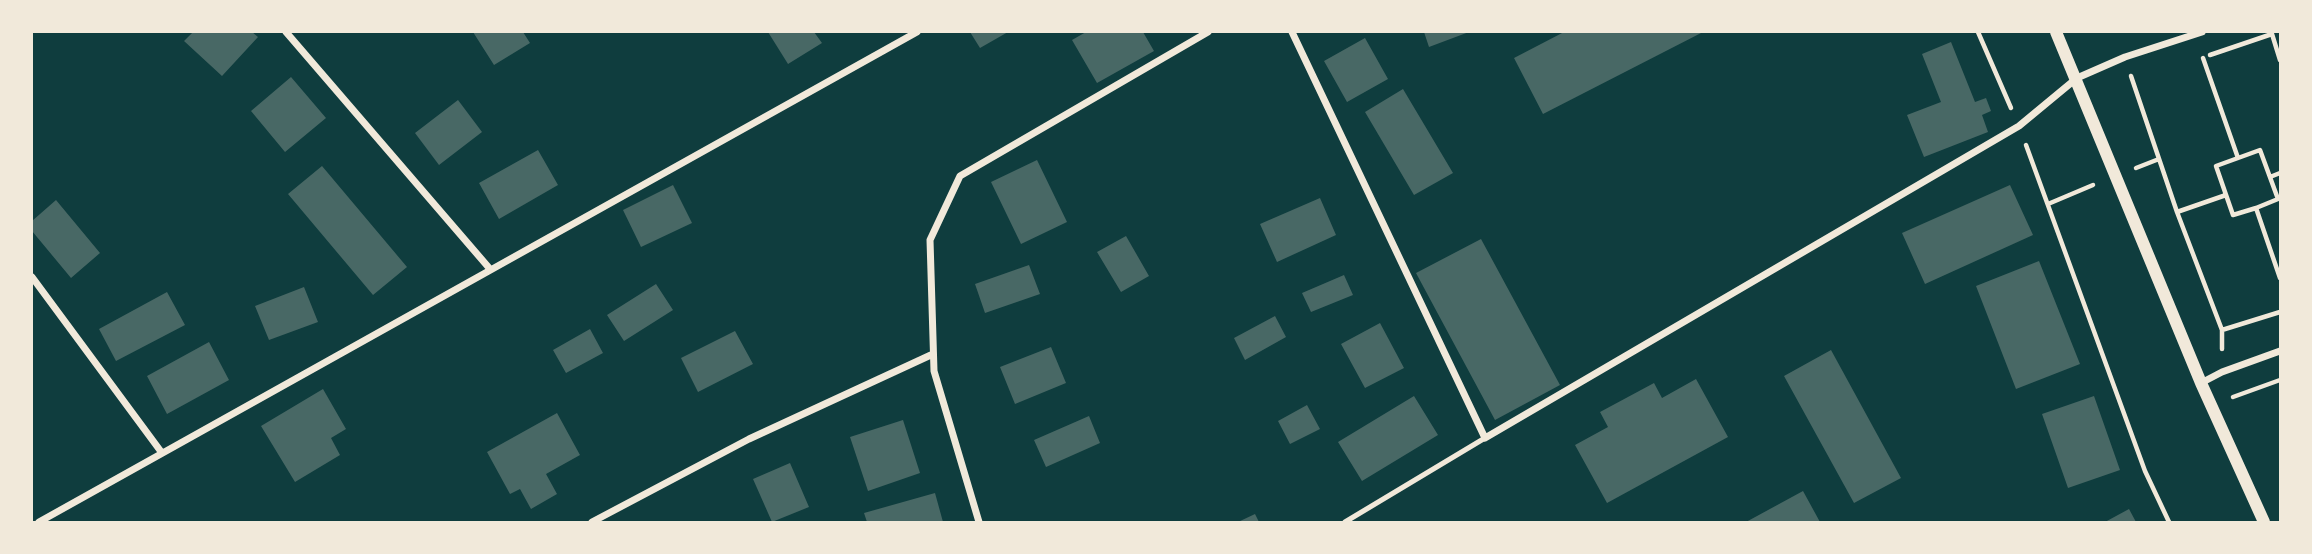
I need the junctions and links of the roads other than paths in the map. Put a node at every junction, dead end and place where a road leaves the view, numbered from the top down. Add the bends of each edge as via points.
1 (286, 32) edge
2 (917, 32) edge
3 (1208, 32) edge
4 (1292, 32) edge
5 (2056, 32) edge
6 (2202, 32) edge
7 (2077, 78) junction
8 (490, 269) junction
9 (32, 277) edge
10 (2280, 351) edge
11 (933, 355) junction
12 (2201, 383) junction
13 (1485, 438) junction
14 (162, 453) junction
15 (39, 523) edge
16 (593, 523) edge
17 (979, 523) edge
18 (1345, 523) edge
19 (2264, 523) edge

1 - 8 street
2 - 8 street
3 - 11 street via 960,176 930,240
4 - 13 street
5 - 7 street
6 - 7 street
7 - 12 street
7 - 13 street via 2018,127
8 - 14 street
9 - 14 street
10 - 12 street
11 - 16 street via 749,439
11 - 17 street
12 - 19 street
13 - 18 lane
14 - 15 street

